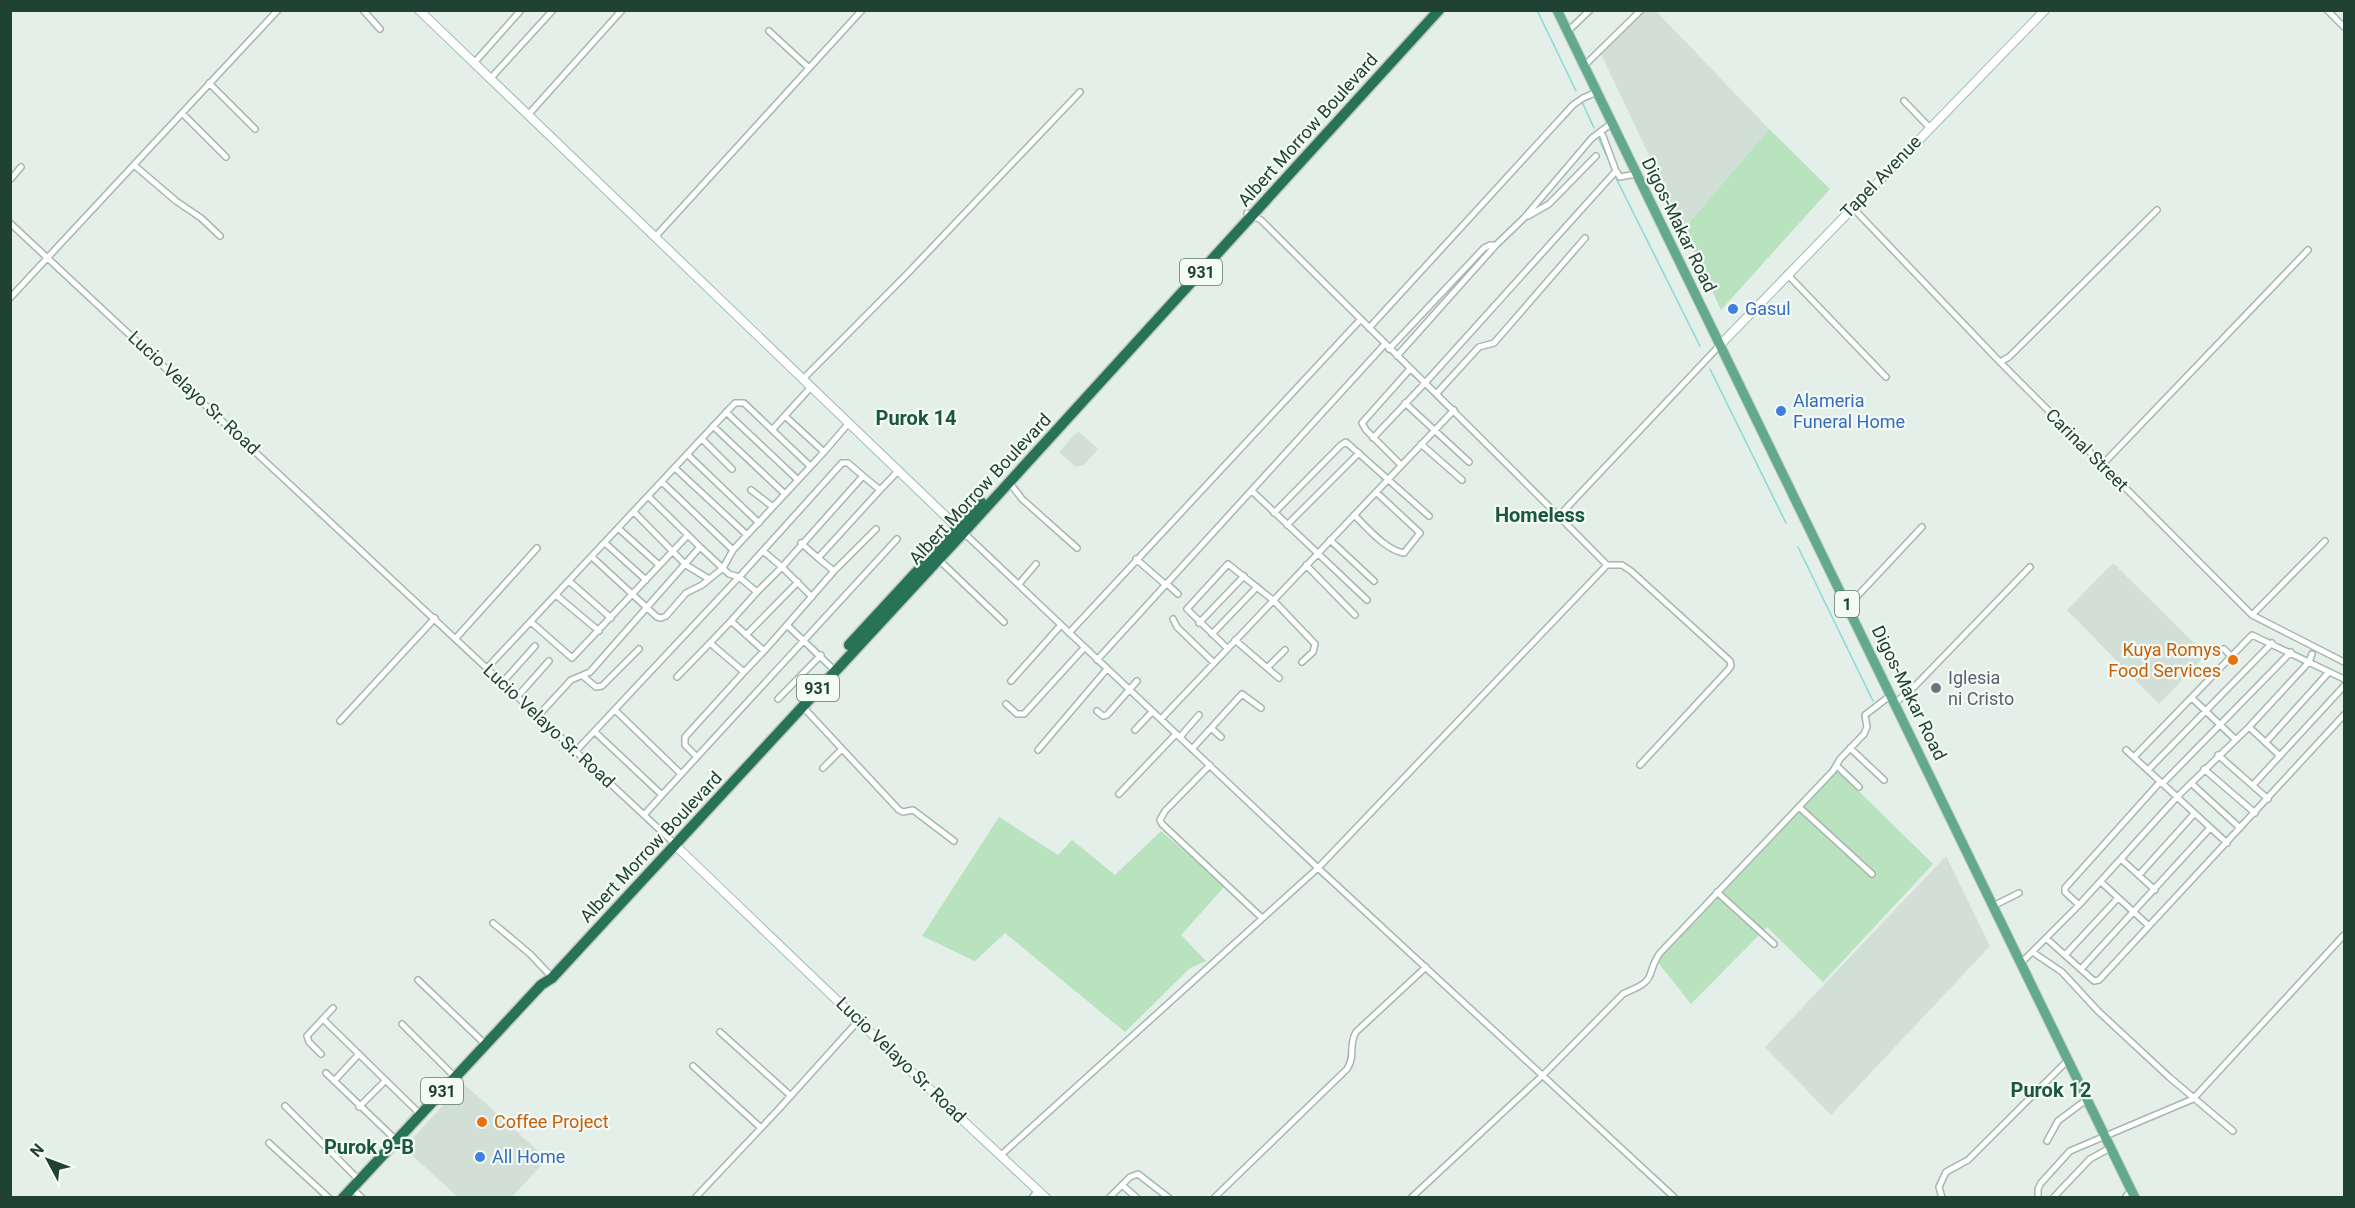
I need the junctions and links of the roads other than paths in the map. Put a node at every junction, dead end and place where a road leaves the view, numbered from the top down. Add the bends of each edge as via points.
1 (278, 10) edge
2 (363, 10) edge
3 (419, 10) edge
4 (521, 10) edge
5 (553, 10) edge
6 (622, 10) edge
7 (862, 10) edge
8 (1431, 10) edge
9 (1439, 10) edge
10 (1557, 10) edge
11 (1590, 10) edge
12 (1641, 10) edge
13 (2045, 10) edge
14 (2327, 10) edge
15 (2344, 27) edge
16 (380, 29) dead end
17 (769, 31) dead end
18 (1567, 32) junction
19 (474, 63) junction
20 (1584, 66) junction
21 (809, 68) junction
22 (490, 79) junction
23 (209, 83) junction
24 (1080, 92) dead end
25 (1597, 92) junction
26 (1904, 101) dead end
27 (182, 113) junction
28 (528, 115) junction
29 (1612, 123) junction
30 (1930, 128) junction
31 (255, 129) dead end
32 (1601, 131) junction
33 (1620, 140) junction
34 (1608, 148) junction
35 (1596, 156) dead end
36 (226, 157) dead end
37 (134, 165) junction
38 (21, 167) dead end
39 (1616, 171) junction
40 (1636, 174) junction
41 (10, 180) edge
42 (1540, 197) junction
43 (1549, 204) junction
44 (1852, 207) junction
45 (2157, 210) dead end
46 (1250, 214) junction
47 (1524, 218) junction
48 (10, 223) edge
49 (220, 236) dead end
50 (656, 236) junction
51 (1585, 238) dead end
52 (1496, 245) junction
53 (2307, 250) dead end
54 (48, 258) junction
55 (1787, 274) junction
56 (10, 298) edge
57 (1360, 319) junction
58 (1369, 328) junction
59 (1385, 344) junction
60 (1720, 345) junction
61 (1389, 349) junction
62 (1397, 356) junction
63 (2000, 362) junction
64 (1410, 369) junction
65 (1886, 377) dead end
66 (803, 380) junction
67 (1425, 383) junction
68 (811, 387) junction
69 (1437, 393) junction
70 (1406, 403) junction
71 (1454, 410) junction
72 (726, 412) junction
73 (785, 416) junction
74 (848, 424) junction
75 (713, 426) junction
76 (772, 430) junction
77 (1435, 431) junction
78 (1373, 438) junction
79 (702, 439) junction
80 (1421, 444) junction
81 (824, 452) junction
82 (1359, 453) junction
83 (688, 454) junction
84 (1469, 462) dead end
85 (1401, 465) junction
86 (2102, 465) junction
87 (810, 466) junction
88 (675, 468) junction
89 (732, 469) dead end
90 (899, 470) junction
91 (862, 476) junction
92 (1388, 479) junction
93 (798, 480) junction
94 (1462, 480) dead end
95 (662, 482) junction
96 (1009, 482) junction
97 (751, 490) dead end
98 (880, 490) junction
99 (1252, 491) junction
100 (1376, 492) junction
101 (785, 494) junction
102 (649, 497) junction
103 (772, 507) junction
104 (634, 512) junction
105 (1274, 513) junction
106 (1354, 515) junction
107 (1429, 516) dead end
108 (1559, 516) junction
109 (759, 523) junction
110 (1287, 525) junction
111 (1922, 526) dead end
112 (618, 528) junction
113 (876, 530) dead end
114 (960, 530) junction
115 (688, 535) junction
116 (747, 535) junction
117 (897, 539) dead end
118 (1330, 540) junction
119 (2325, 541) dead end
120 (605, 543) junction
121 (801, 543) junction
122 (700, 547) junction
123 (537, 548) dead end
124 (1077, 548) dead end
125 (733, 550) junction
126 (763, 550) junction
127 (672, 552) junction
128 (1318, 553) junction
129 (592, 557) junction
130 (818, 558) junction
131 (938, 559) junction
132 (1136, 559) junction
133 (1036, 564) dead end
134 (659, 565) junction
135 (1607, 565) junction
136 (686, 566) junction
137 (1306, 566) junction
138 (782, 567) junction
139 (2030, 567) dead end
140 (723, 568) junction
141 (834, 571) junction
142 (1244, 576) junction
143 (739, 577) junction
144 (709, 579) junction
145 (646, 580) junction
146 (569, 581) junction
147 (1374, 581) dead end
148 (798, 582) junction
149 (1019, 584) junction
150 (1166, 584) junction
151 (1257, 587) junction
152 (757, 592) junction
153 (633, 593) junction
154 (1178, 594) dead end
155 (556, 595) junction
156 (812, 597) junction
157 (1367, 600) dead end
158 (1274, 601) junction
159 (1848, 606) junction
160 (647, 607) junction
161 (1355, 615) dead end
162 (2252, 615) junction
163 (435, 618) junction
164 (611, 618) junction
165 (1173, 619) dead end
166 (730, 621) junction
167 (531, 622) junction
168 (1004, 622) dead end
169 (1199, 622) junction
170 (787, 625) junction
171 (1060, 625) junction
172 (599, 631) junction
173 (1069, 633) junction
174 (1212, 634) junction
175 (746, 635) junction
176 (456, 638) junction
177 (804, 639) junction
178 (1235, 640) junction
179 (710, 643) junction
180 (2272, 643) junction
181 (535, 645) dead end
182 (1084, 648) junction
183 (1227, 648) junction
184 (639, 649) dead end
185 (2224, 649) dead end
186 (1285, 650) dead end
187 (764, 651) junction
188 (2290, 652) junction
189 (2312, 654) dead end
190 (821, 655) junction
191 (2231, 656) junction
192 (1097, 660) junction
193 (549, 661) dead end
194 (1302, 662) dead end
195 (2309, 662) junction
196 (2344, 662) edge
197 (1214, 663) junction
198 (831, 666) junction
199 (1268, 667) junction
200 (487, 668) junction
201 (1107, 669) junction
202 (744, 672) junction
203 (2329, 672) junction
204 (583, 676) junction
205 (677, 677) dead end
206 (1279, 678) dead end
207 (2344, 680) edge
208 (1011, 681) dead end
209 (1137, 681) dead end
210 (502, 682) junction
211 (2344, 686) edge
212 (1129, 689) junction
213 (517, 697) junction
214 (2192, 698) junction
215 (778, 699) dead end
216 (1893, 699) junction
217 (1006, 704) dead end
218 (801, 706) junction
219 (1261, 708) dead end
220 (615, 710) junction
221 (1097, 711) dead end
222 (2206, 711) junction
223 (1152, 712) junction
224 (1199, 715) dead end
225 (2344, 715) edge
226 (537, 717) junction
227 (1161, 719) junction
228 (340, 721) dead end
229 (2220, 725) junction
230 (2249, 727) junction
231 (1211, 728) junction
232 (1135, 730) dead end
233 (595, 732) junction
234 (1178, 735) junction
235 (1221, 737) dead end
236 (2235, 739) junction
237 (2266, 742) junction
238 (1850, 748) junction
239 (842, 749) junction
240 (1192, 749) junction
241 (1038, 750) dead end
242 (2127, 750) dead end
243 (575, 752) junction
244 (2218, 755) junction
245 (696, 756) junction
246 (2280, 756) junction
247 (2134, 757) junction
248 (1210, 765) junction
249 (1640, 765) dead end
250 (1837, 766) junction
251 (823, 768) dead end
252 (2204, 769) junction
253 (2148, 770) junction
254 (681, 774) junction
255 (1884, 780) dead end
256 (2161, 783) junction
257 (2191, 783) junction
258 (2253, 785) junction
259 (1859, 787) dead end
260 (1119, 794) dead end
261 (662, 795) junction
262 (2177, 797) junction
263 (2268, 799) junction
264 (1799, 807) junction
265 (2255, 813) junction
266 (2194, 814) junction
267 (644, 815) junction
268 (2210, 828) junction
269 (2240, 828) junction
270 (954, 841) dead end
271 (674, 843) junction
272 (2227, 843) junction
273 (2121, 859) junction
274 (1318, 868) junction
275 (1872, 874) dead end
276 (2139, 875) junction
277 (2101, 882) junction
278 (2155, 890) junction
279 (1717, 892) junction
280 (2019, 893) dead end
281 (2118, 898) junction
282 (2079, 905) junction
283 (1993, 906) junction
284 (2134, 913) junction
285 (1262, 918) junction
286 (493, 923) dead end
287 (2149, 926) junction
288 (2344, 935) edge
289 (2047, 939) junction
290 (1774, 944) dead end
291 (2034, 953) junction
292 (2065, 955) junction
293 (2020, 964) junction
294 (1426, 967) junction
295 (2081, 969) junction
296 (548, 973) junction
297 (418, 980) dead end
298 (541, 985) junction
299 (333, 1008) dead end
300 (323, 1019) junction
301 (859, 1020) junction
302 (402, 1024) dead end
303 (720, 1032) dead end
304 (485, 1044) junction
305 (321, 1054) dead end
306 (359, 1054) junction
307 (2067, 1060) junction
308 (693, 1066) dead end
309 (326, 1073) dead end
310 (1543, 1075) junction
311 (455, 1077) junction
312 (385, 1081) junction
313 (334, 1082) junction
314 (791, 1096) junction
315 (2193, 1099) junction
316 (2086, 1100) junction
317 (285, 1107) dead end
318 (359, 1107) junction
319 (420, 1114) junction
320 (761, 1128) junction
321 (2233, 1131) dead end
322 (2104, 1136) junction
323 (396, 1140) junction
324 (2047, 1141) dead end
325 (269, 1143) dead end
326 (2110, 1148) junction
327 (1000, 1155) junction
328 (355, 1184) junction
329 (1122, 1185) junction
330 (1038, 1190) junction
331 (2131, 1195) edge
332 (329, 1197) edge
333 (343, 1197) edge
334 (362, 1197) edge
335 (695, 1197) edge
336 (1032, 1197) edge
337 (1046, 1197) edge
338 (1109, 1197) edge
339 (1137, 1197) edge
340 (1169, 1197) edge
341 (1214, 1197) edge
342 (1411, 1197) edge
343 (1675, 1197) edge
344 (1942, 1197) edge
345 (2038, 1197) edge
346 (2053, 1197) edge

1 - 23 street
2 - 16 street
3 - 19 street
4 - 19 street
5 - 22 street
6 - 28 street
7 - 21 street
8 - 46 highway, Albert Morrow Boulevard / 931
9 - 46 highway, Albert Morrow Boulevard / 931
10 - 18 main road, Digos-Makar Road / 1
11 - 18 street
12 - 20 street
13 - 30 street, Tapel Avenue
14 - 15 street
17 - 21 street
18 - 20 main road, Digos-Makar Road / 1
19 - 22 street
20 - 25 main road, Digos-Makar Road / 1
21 - 50 street
22 - 28 street
23 - 27 street
23 - 31 street
24 - 66 street
25 - 29 main road, Digos-Makar Road / 1
25 - 58 street via 1573,105
26 - 30 street
27 - 36 street
27 - 37 street
28 - 50 street
29 - 32 street
29 - 33 main road, Digos-Makar Road / 1
30 - 44 street, Tapel Avenue
32 - 34 street
32 - 42 street
33 - 34 street
33 - 40 main road, Digos-Makar Road / 1
34 - 39 street
35 - 43 street
37 - 49 street
37 - 54 street
38 - 41 street
39 - 40 street via 1620,177
39 - 67 street
40 - 60 main road, Digos-Makar Road / 1
42 - 43 street
42 - 47 street
43 - 47 street
44 - 55 street, Tapel Avenue
44 - 63 street, Carinal Street
45 - 63 street
46 - 57 street via 1261,220
46 - 96 highway, Albert Morrow Boulevard / 931
46 - 114 highway, Albert Morrow Boulevard / 931
47 - 52 street
48 - 54 street, Lucio Velayo Sr. Road
50 - 66 street
51 - 69 street via 1494,343 1479,347
52 - 61 street via 1484,248
52 - 62 street
53 - 86 street
54 - 56 street
54 - 163 street, Lucio Velayo Sr. Road
55 - 60 street, Tapel Avenue
55 - 65 street
57 - 58 street
57 - 132 street
58 - 59 street
59 - 61 street
59 - 99 street
60 - 108 street
60 - 159 main road, Digos-Makar Road / 1
61 - 62 street
62 - 64 street
63 - 86 street, Carinal Street
64 - 67 street
64 - 78 street via 1362,420 1362,426
66 - 68 street
67 - 69 street
67 - 70 street
68 - 73 street
68 - 74 street
69 - 71 street
70 - 77 street
70 - 78 street
71 - 77 street
71 - 108 street
72 - 75 street
72 - 76 street via 740,402
72 - 93 street
73 - 76 street
73 - 81 street
74 - 81 street
74 - 90 street
75 - 79 street
75 - 101 street
76 - 87 street
77 - 80 street
77 - 84 street
78 - 85 street
79 - 83 street
79 - 89 street
80 - 85 street
80 - 94 street
81 - 87 street
82 - 92 street
82 - 105 street via 1344,442
82 - 110 street
83 - 88 street
83 - 109 street
85 - 92 street
86 - 162 street, Carinal Street
87 - 93 street
88 - 95 street
88 - 116 street
90 - 98 street
90 - 114 street
91 - 98 street
91 - 121 street
91 - 126 street via 848,463 842,463
92 - 100 street
92 - 107 street
93 - 101 street
95 - 102 street
95 - 125 street
96 - 114 highway, Albert Morrow Boulevard / 931
96 - 124 street via 1022,499
97 - 103 street
98 - 130 street
99 - 105 street
99 - 150 street
100 - 106 street
100 - 106 street via 1420,533 1408,549 1404,553 1396,551
101 - 103 street
102 - 104 street
102 - 115 street
103 - 109 street
104 - 112 street
104 - 127 street
105 - 110 street
106 - 118 street
108 - 135 street
109 - 116 street
110 - 128 street
111 - 159 street
112 - 120 street
112 - 134 street
113 - 141 street
114 - 131 highway, Albert Morrow Boulevard / 931
114 - 149 street
114 - 198 highway, Albert Morrow Boulevard / 931
115 - 122 street
115 - 127 street
116 - 125 street
117 - 177 street
118 - 128 street
118 - 147 street
119 - 162 street
120 - 129 street
120 - 145 street
121 - 130 street
121 - 138 street
122 - 136 street
122 - 140 street
123 - 176 street
125 - 140 street
126 - 138 street
126 - 143 street
127 - 134 street
127 - 136 street
128 - 137 street
128 - 157 street
129 - 146 street
129 - 153 street
130 - 141 street
131 - 168 street
131 - 218 highway, Albert Morrow Boulevard / 931
132 - 150 street
132 - 173 street
133 - 149 street
134 - 145 street
135 - 249 street via 1632,571 1732,663
135 - 274 street
136 - 144 street
136 - 160 street
137 - 158 street
137 - 161 street
138 - 148 street
138 - 152 street
139 - 216 street via 1915,686
140 - 143 street
140 - 144 street
141 - 156 street
142 - 151 street
142 - 169 street
142 - 169 street via 1229,565 1219,573 1188,606 1187,611
143 - 152 street
143 - 220 street
144 - 160 street via 687,593 664,618
145 - 153 street
146 - 155 street
146 - 164 street
148 - 156 street
148 - 175 street
149 - 171 street
150 - 154 street
150 - 192 street
151 - 158 street
151 - 174 street
152 - 166 street
153 - 160 street
153 - 164 street
155 - 167 street
155 - 172 street
156 - 170 street
158 - 178 street
158 - 194 street via 1315,644 1313,652
159 - 216 main road, Digos-Makar Road / 1
160 - 204 street
162 - 196 street, Carinal Street
163 - 176 street, Lucio Velayo Sr. Road
163 - 228 street
164 - 172 street
165 - 197 street
166 - 175 street
166 - 179 street
167 - 172 street via 571,658
167 - 200 street
169 - 174 street
170 - 177 street
170 - 187 street
171 - 173 street
171 - 208 street
173 - 182 street
174 - 183 street
175 - 187 street
176 - 200 street, Lucio Velayo Sr. Road
177 - 190 street
177 - 245 street
178 - 183 street
178 - 199 street
179 - 202 street
179 - 205 street
180 - 188 street
180 - 191 street via 2252,635
180 - 222 street
181 - 210 street
182 - 192 street
182 - 217 street via 1024,714 1017,714
183 - 197 street
184 - 204 street via 602,686 592,686
185 - 191 street
186 - 199 street
187 - 202 street
188 - 195 street
188 - 229 street
189 - 195 street
190 - 198 street
190 - 215 street
191 - 214 street
192 - 201 street
193 - 213 street
195 - 203 street
195 - 230 street
197 - 227 street
198 - 271 highway, Albert Morrow Boulevard / 931
199 - 206 street
200 - 210 street, Lucio Velayo Sr. Road
201 - 212 street
201 - 241 street
202 - 245 street via 685,737 685,745
203 - 207 street
203 - 237 street
204 - 226 street via 571,680
209 - 212 street
210 - 213 street, Lucio Velayo Sr. Road
211 - 246 street
212 - 221 street via 1107,715
212 - 223 street
213 - 226 street, Lucio Velayo Sr. Road
214 - 222 street
214 - 247 street
216 - 238 street via 1865,715 1866,729
216 - 283 main road, Digos-Makar Road / 1
218 - 239 street
218 - 271 highway, Albert Morrow Boulevard / 931
219 - 231 street via 1242,693
220 - 233 street
220 - 254 street
222 - 229 street
222 - 253 street
223 - 227 street
223 - 232 street
224 - 234 street
225 - 263 street
226 - 243 street, Lucio Velayo Sr. Road
227 - 234 street
229 - 236 street
229 - 256 street
230 - 236 street
230 - 237 street
231 - 235 street
231 - 240 street
233 - 243 street
233 - 261 street
234 - 240 street
234 - 260 street
236 - 244 street
237 - 246 street
238 - 250 street
238 - 255 street
239 - 251 street
239 - 270 street via 899,810 913,810
240 - 248 street
242 - 247 street
243 - 267 street, Lucio Velayo Sr. Road
244 - 252 street
244 - 258 street
245 - 254 street
246 - 258 street
247 - 253 street
248 - 274 street
248 - 285 street via 1160,820
250 - 259 street
250 - 264 street
252 - 257 street
252 - 265 street
253 - 256 street
254 - 261 street
256 - 262 street
256 - 282 street via 2065,888
257 - 262 street
257 - 269 street
258 - 263 street
261 - 267 street
262 - 266 street
262 - 273 street
263 - 265 street
264 - 275 street
264 - 279 street
265 - 269 street
266 - 268 street
266 - 276 street
267 - 271 street, Lucio Velayo Sr. Road
268 - 272 street
268 - 278 street
269 - 272 street
271 - 296 highway, Albert Morrow Boulevard / 931
271 - 298 highway, Albert Morrow Boulevard / 931 via 552,978
271 - 301 street, Lucio Velayo Sr. Road
272 - 287 street
273 - 276 street
273 - 277 street
274 - 285 street
274 - 294 street
276 - 278 street
277 - 281 street
277 - 282 street
278 - 284 street
279 - 290 street
279 - 310 street via 1660,953 1649,978 1623,994
280 - 283 street
281 - 284 street
281 - 292 street
282 - 289 street
283 - 293 main road, Digos-Makar Road / 1
284 - 287 street
284 - 295 street
285 - 327 street
286 - 296 street
287 - 295 street via 2097,981
288 - 315 street
289 - 291 street
289 - 292 street
291 - 293 street
291 - 315 street via 2062,972
292 - 295 street
293 - 307 main road, Digos-Makar Road / 1
294 - 310 street
294 - 341 street via 1356,1032 1351,1044 1353,1058 1347,1069
296 - 298 highway, Albert Morrow Boulevard / 931
297 - 304 street
298 - 304 highway, Albert Morrow Boulevard / 931
299 - 300 street
300 - 305 street via 307,1038
300 - 306 street
301 - 314 street
301 - 327 street, Lucio Velayo Sr. Road
302 - 311 street
303 - 314 street
304 - 311 highway, Albert Morrow Boulevard / 931
306 - 312 street
306 - 313 street
307 - 316 main road, Digos-Makar Road / 1
307 - 344 street via 1968,1160 1946,1172 1939,1187
308 - 320 street
309 - 313 street
310 - 342 street
310 - 343 street
311 - 319 highway, Albert Morrow Boulevard / 931
312 - 318 street
312 - 319 street
313 - 318 street
314 - 320 street
315 - 321 street
315 - 322 street
316 - 322 main road, Digos-Makar Road / 1
316 - 324 street via 2058,1121
317 - 328 street
318 - 323 street
319 - 323 highway, Albert Morrow Boulevard / 931
320 - 335 street
322 - 326 main road, Digos-Makar Road / 1
322 - 345 street via 2065,1155 2041,1182
323 - 328 highway, Albert Morrow Boulevard / 931
325 - 332 street
326 - 331 main road, Digos-Makar Road / 1
326 - 346 street via 2090,1159
327 - 330 street, Lucio Velayo Sr. Road
328 - 333 highway, Albert Morrow Boulevard / 931
328 - 334 street
329 - 338 street
329 - 339 street
329 - 340 street via 1134,1174 1142,1175
330 - 336 street
330 - 337 street, Lucio Velayo Sr. Road

